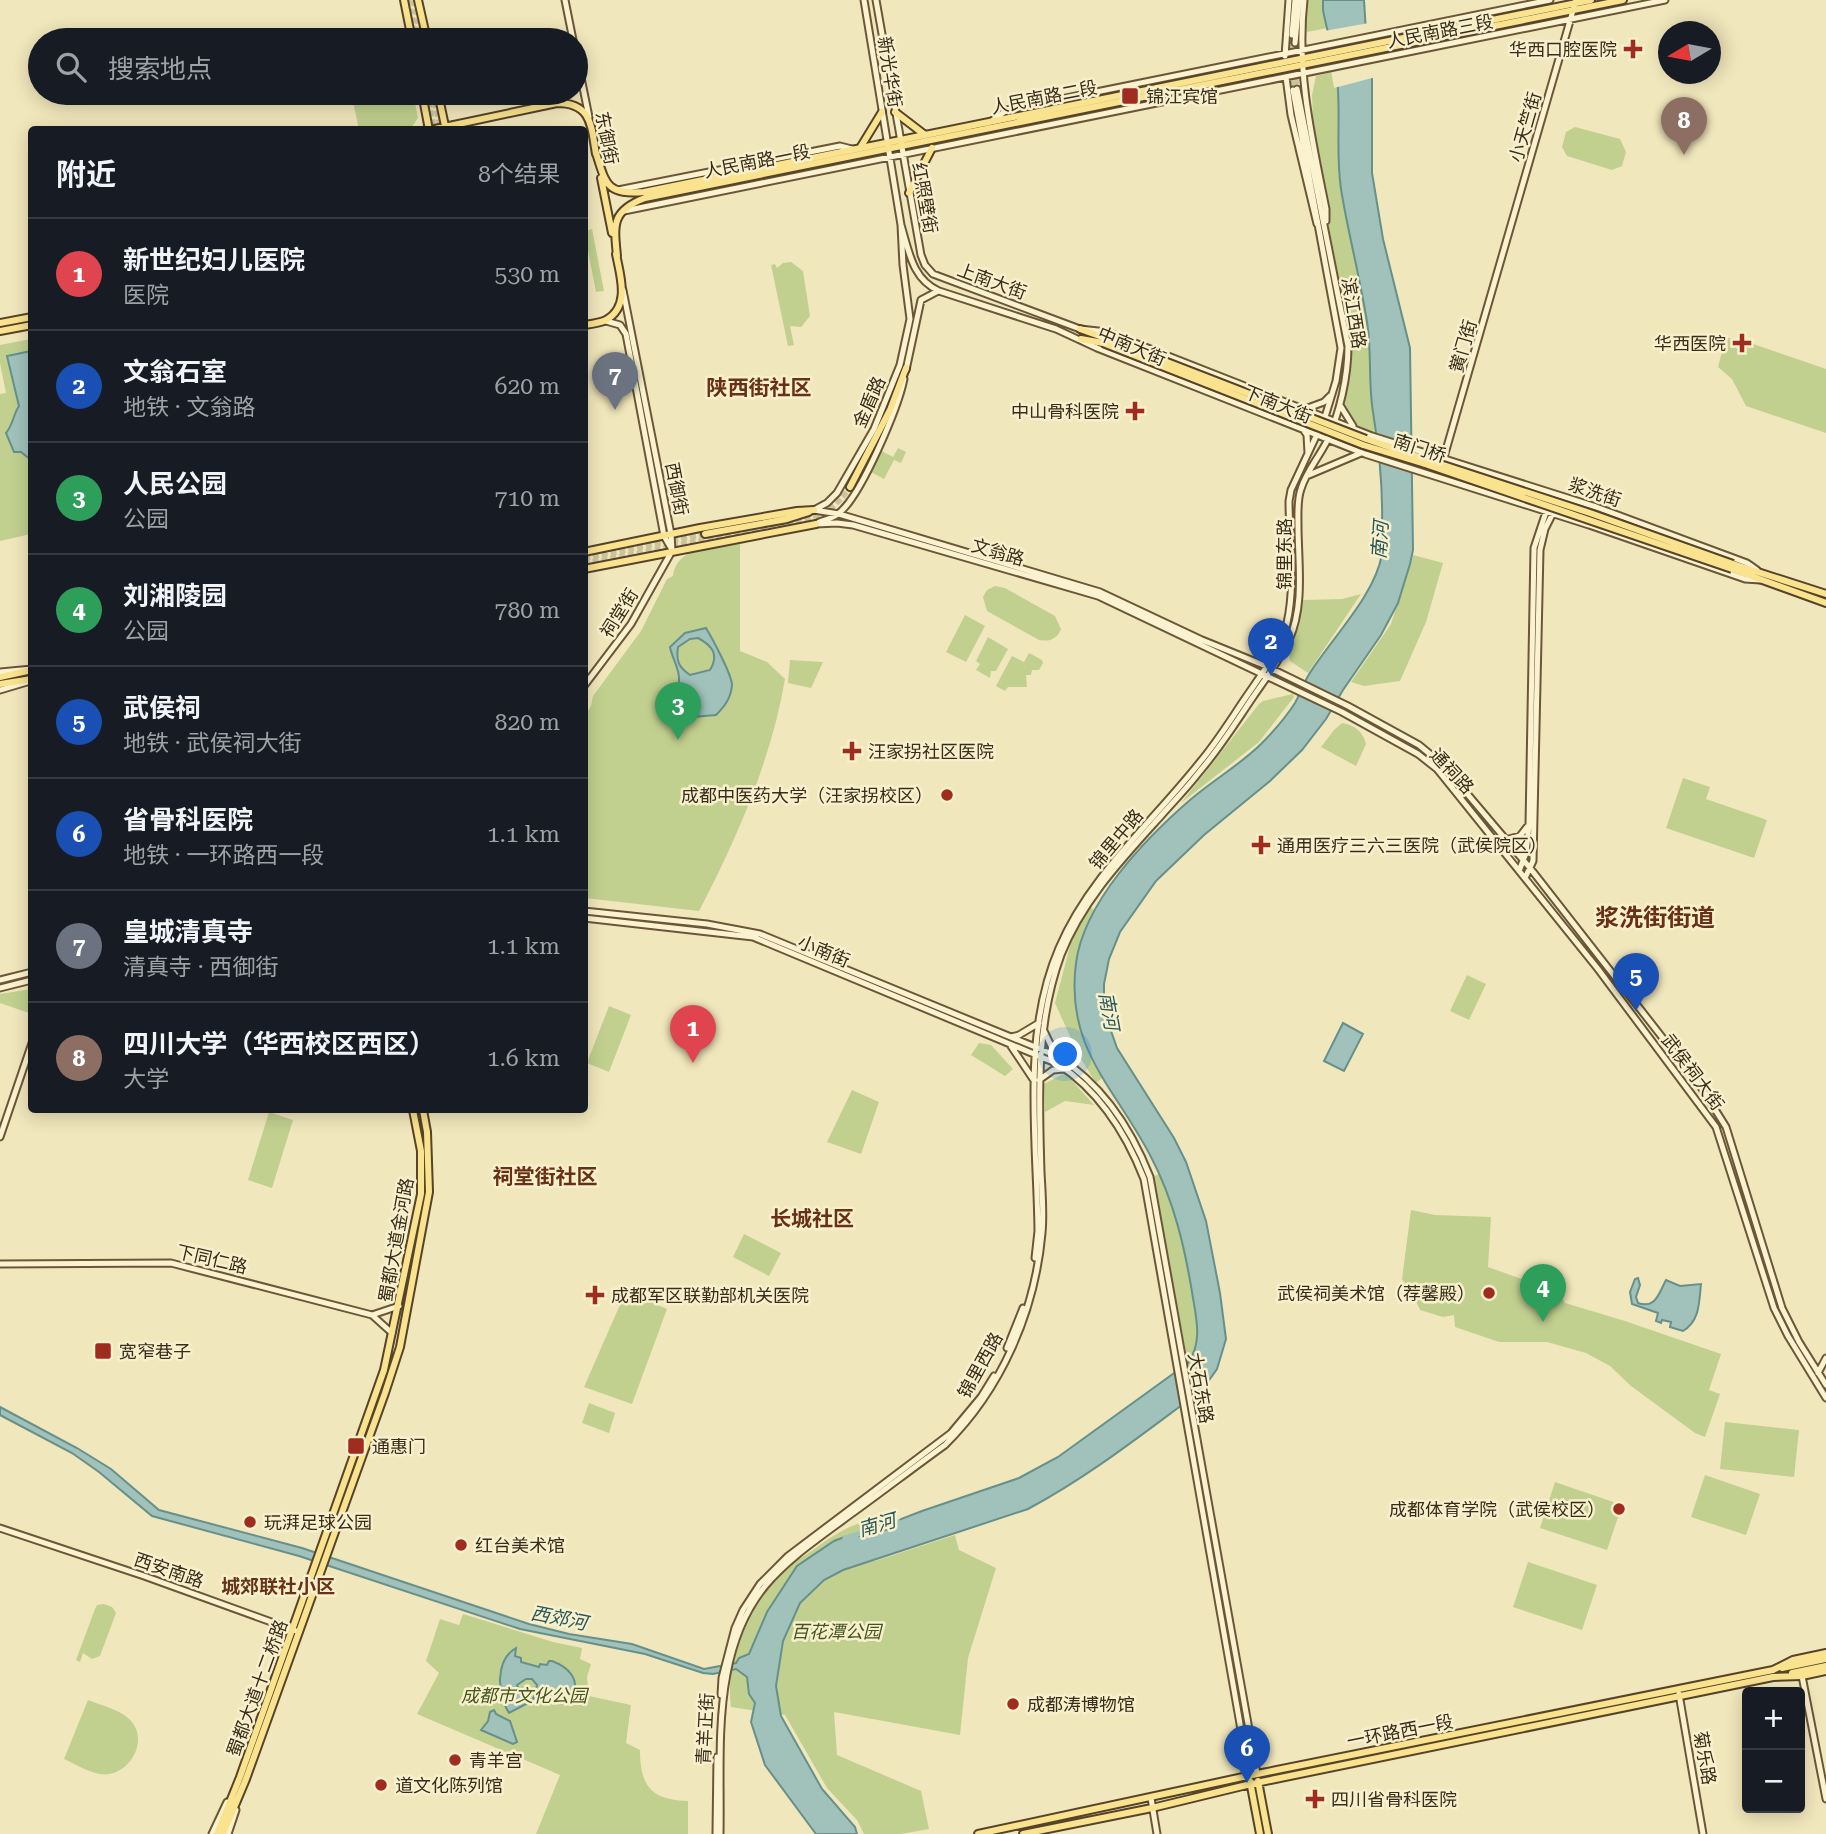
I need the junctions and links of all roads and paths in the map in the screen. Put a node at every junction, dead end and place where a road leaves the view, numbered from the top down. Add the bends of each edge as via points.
1 (404, 0) edge
2 (418, 0) edge
3 (565, 0) edge
4 (864, 0) edge
5 (876, 0) edge
6 (1289, 0) edge
7 (1299, 0) edge
8 (1550, 0) edge
9 (1591, 0) edge
10 (1623, 0) edge
11 (1665, 0) edge
12 (1575, 4) edge
13 (1570, 19) junction
14 (410, 28) edge
15 (424, 28) edge
16 (571, 28) edge
17 (1293, 43) tunnel mouth
18 (1301, 51) junction
19 (1285, 54) junction
20 (1316, 55) junction
21 (1285, 65) junction
22 (1302, 66) junction
23 (1286, 77) junction
24 (1295, 90) tunnel mouth
25 (424, 105) edge
26 (440, 105) edge
27 (548, 105) edge
28 (574, 105) edge
29 (587, 105) edge
30 (882, 112) junction
31 (895, 112) junction
32 (589, 117) junction
33 (990, 122) junction
34 (428, 126) edge
35 (445, 126) edge
36 (450, 126) edge
37 (925, 135) junction
38 (901, 143) junction
39 (888, 146) junction
40 (932, 148) junction
41 (857, 149) junction
42 (596, 153) junction
43 (902, 155) junction
44 (890, 157) junction
45 (603, 188) joint
46 (909, 192) junction
47 (621, 211) junction
48 (901, 225) junction
49 (1323, 234) junction
50 (1506, 242) joint
51 (921, 255) joint
52 (617, 256) junction
53 (906, 286) joint
54 (623, 290) junction
55 (939, 291) junction
56 (28, 318) edge
57 (606, 321) junction
58 (0, 323) edge
59 (1063, 323) joint
60 (588, 324) edge
61 (28, 326) edge
62 (1056, 329) joint
63 (1080, 329) junction
64 (0, 331) edge
65 (1081, 339) junction
66 (1104, 340) junction
67 (1176, 359) joint
68 (906, 368) junction
69 (1173, 378) joint
70 (1333, 394) junction
71 (1339, 403) junction
72 (1305, 409) junction
73 (1325, 417) junction
74 (1334, 421) junction
75 (1303, 429) junction
76 (1355, 429) junction
77 (1318, 435) junction
78 (1372, 436) joint
79 (1328, 439) junction
80 (1413, 449) joint
81 (1363, 453) junction
82 (1308, 455) junction
83 (1373, 456) joint
84 (1444, 457) junction
85 (1414, 469) joint
86 (1306, 477) junction
87 (850, 487) tunnel mouth
88 (1556, 494) junction
89 (814, 510) junction
90 (1550, 513) junction
91 (839, 514) junction
92 (816, 524) junction
93 (705, 534) tunnel mouth
94 (668, 535) junction
95 (588, 551) edge
96 (672, 551) junction
97 (1732, 567) joint
98 (588, 568) edge
99 (1763, 578) junction
100 (1826, 594) edge
101 (1826, 603) edge
102 (1266, 666) junction
103 (1272, 669) junction
104 (28, 670) edge
105 (0, 675) edge
106 (1265, 675) junction
107 (28, 680) edge
108 (28, 680) edge
109 (588, 681) edge
110 (0, 684) edge
111 (1303, 684) joint
112 (0, 690) edge
113 (1299, 691) joint
114 (1529, 825) junction
115 (1505, 840) junction
116 (1524, 861) junction
117 (1530, 868) junction
118 (1519, 871) junction
119 (1525, 878) junction
120 (588, 911) edge
121 (588, 918) edge
122 (28, 973) edge
123 (0, 980) edge
124 (28, 981) edge
125 (0, 988) edge
126 (1039, 1023) junction
127 (1043, 1030) junction
128 (1010, 1040) junction
129 (1038, 1051) junction
130 (28, 1055) edge
131 (1057, 1056) junction
132 (1065, 1069) junction
133 (1036, 1081) junction
134 (414, 1113) edge
135 (424, 1113) edge
136 (0, 1137) edge
137 (0, 1264) edge
138 (399, 1306) junction
139 (372, 1315) junction
140 (393, 1334) junction
141 (402, 1336) junction
142 (1826, 1358) edge
143 (1818, 1373) junction
144 (1826, 1385) edge
145 (1826, 1398) edge
146 (0, 1528) edge
147 (325, 1550) junction
148 (737, 1629) joint
149 (296, 1631) junction
150 (1826, 1653) edge
151 (1826, 1660) edge
152 (1826, 1669) edge
153 (1802, 1670) junction
154 (1773, 1673) junction
155 (1678, 1688) junction
156 (1679, 1696) junction
157 (1253, 1775) junction
158 (243, 1778) junction
159 (1255, 1783) junction
160 (1151, 1798) junction
161 (1826, 1799) edge
162 (1152, 1808) junction
163 (214, 1834) edge
164 (223, 1834) edge
165 (228, 1834) edge
166 (718, 1834) edge
167 (978, 1834) edge
168 (1023, 1834) edge
169 (1157, 1834) edge
170 (1260, 1834) edge
171 (1268, 1834) edge
172 (1703, 1834) edge

1 - 14 main road
2 - 15 main road
3 - 16 main road
4 - 30 main road, 新光华街
5 - 31 main road, 新光华街
6 - 19 main road, 滨江西路
7 - 17 main road
7 - 18 main road, 滨江西路
8 - 20 main road, 人民南路三段 via 1373,36
9 - 12 main road, 人民南路三段
10 - 12 main road, 人民南路三段
11 - 13 main road, 人民南路三段
12 - 13 main road, 小天竺街
12 - 20 main road, 人民南路三段 via 1375,47
13 - 22 main road, 人民南路三段 via 1319,70
13 - 50 main road, 小天竺街
18 - 19 main road, 人民南路三段
18 - 20 main road, 人民南路三段
18 - 22 main road, 滨江西路
19 - 21 main road, 滨江西路
19 - 33 main road, 人民南路三段 via 1007,110
20 - 22 main road, 人民南路二段
21 - 22 main road, 人民南路二段
21 - 23 main road, 滨江西路
21 - 33 main road, 人民南路二段
21 - 38 main road, 人民南路二段
22 - 23 main road, 人民南路三段
22 - 49 main road, 滨江西路 via 1326,209
23 - 40 main road, 人民南路三段
23 - 49 main road, 滨江西路 via 1312,214
24 - 49 main road, 滨江西路
25 - 34 main road
26 - 35 main road
27 - 36 main road
28 - 32 main road
29 - 32 main road, 东御街
30 - 39 main road, 新光华街
30 - 41 main road
31 - 37 main road
31 - 38 main road, 新光华街
32 - 42 main road, 东御街
33 - 37 main road, 人民南路二段
37 - 38 main road, 人民南路二段
38 - 39 main road, 人民南路一段
38 - 43 main road, 红照壁街
39 - 41 main road, 人民南路一段
39 - 44 main road, 红照壁街
39 - 47 main road, 人民南路一段 via 645,198
40 - 43 main road, 人民南路一段
40 - 46 main road
41 - 42 main road, 人民南路一段 via 623,193 605,181
42 - 45 main road, 东御街
43 - 44 main road, 人民南路一段
43 - 46 main road, 红照壁街
44 - 47 main road, 人民南路一段
44 - 48 main road, 红照壁街
45 - 52 main road, 西御街
46 - 51 main road, 红照壁街
47 - 52 main road via 615,222
48 - 53 main road, 红照壁街
48 - 55 main road, 红照壁街 via 919,277
49 - 70 main road, 滨江西路 via 1341,348
49 - 71 main road, 滨江西路 via 1348,346
50 - 84 main road, 黉门街
51 - 59 main road, 上南大街 via 933,274
52 - 54 main road, 西御街
53 - 89 main road, 金盾路 via 908,331 885,406 837,493
54 - 57 main road via 618,307
54 - 94 main road, 西御街
55 - 62 main road, 上南大街
55 - 68 main road, 金盾路 via 921,300
56 - 58 main road
57 - 60 main road
57 - 94 main road, 西御街 via 620,325 625,332
59 - 63 main road, 中南大街
61 - 64 main road
62 - 65 main road, 中南大街
63 - 66 main road, 中南大街
63 - 67 main road, 中南大街 via 1107,332
65 - 66 main road, 中南大街
65 - 69 main road, 中南大街
66 - 97 main road, 南门桥, bridge via 1363,445
67 - 72 main road, 下南大街
68 - 87 main road, 金盾路
68 - 91 main road, 金盾路 via 893,417
69 - 75 main road, 下南大街
70 - 72 main road
70 - 73 main road, 滨江西路
71 - 74 main road, 滨江西路
71 - 76 main road
72 - 73 main road, 下南大街
73 - 74 main road, 下南大街
73 - 77 main road, 滨江西路
74 - 76 main road, 下南大街
74 - 79 main road, 滨江西路
75 - 77 main road, 下南大街
75 - 82 main road
76 - 78 main road, 下南大街
77 - 79 main road, 下南大街
77 - 82 main road, 锦里东路
78 - 80 main road, 南门桥
79 - 81 main road, 下南大街
79 - 86 main road, 锦里东路
80 - 84 main road, 浆洗街
81 - 83 main road, 下南大街
81 - 86 main road
82 - 102 main road, 锦里东路 via 1289,501 1287,624
83 - 85 main road, 南门桥
84 - 88 main road, 浆洗街
85 - 90 main road, 浆洗街
86 - 103 main road, 锦里东路 via 1299,500 1296,623
88 - 90 main road
88 - 99 main road, 浆洗街 via 1747,563
89 - 91 main road, 文翁路
89 - 93 main road, 文翁路
89 - 94 main road, 文翁路
90 - 99 main road, 浆洗街 via 1745,579
90 - 114 main road via 1534,548
90 - 117 main road via 1540,550
91 - 92 main road
91 - 102 main road, 文翁路 via 1100,592
92 - 96 main road, 文翁路
92 - 106 main road, 文翁路 via 853,525 1098,596
94 - 95 main road, 文翁路
94 - 96 main road, 西御街
96 - 98 main road, 文翁路
96 - 109 main road, 祠堂街 via 631,624
97 - 99 main road, 浆洗街
99 - 100 main road, 浆洗街
99 - 101 main road, 浆洗街
102 - 103 main road, 文翁路
102 - 106 main road, 锦里中路
103 - 106 main road, 锦里中路
103 - 111 main road, 文翁路
104 - 105 main road
106 - 113 main road, 文翁路
106 - 126 main road, 锦里中路 via 1201,762 1084,902 1053,964
106 - 127 main road, 锦里中路 via 1200,772 1115,867 1081,916 1053,980
107 - 110 main road
108 - 112 main road
111 - 115 main road, 通祠路 via 1419,745 1442,764
113 - 118 main road, 通祠路 via 1418,754 1437,769
114 - 115 main road via 1520,836
114 - 116 main road
115 - 116 main road, 通祠路
116 - 117 main road, 通祠路
116 - 118 main road
117 - 119 main road
117 - 143 main road, 武侯祠大街 via 1724,1122 1776,1294
118 - 119 main road, 通祠路
119 - 145 main road, 武侯祠大街 via 1716,1127 1774,1308
120 - 128 main road, 小南街 via 753,932
121 - 128 main road, 小南街 via 753,937
122 - 123 main road
124 - 125 main road
126 - 128 main road
126 - 129 main road, 锦里中路
127 - 129 main road, 锦里中路
127 - 131 main road
128 - 129 main road, 小南街
128 - 133 main road
129 - 131 main road, 大石东路
129 - 132 main road, 大石东路
129 - 133 main road, 锦里西路
130 - 136 main road
131 - 157 main road, 大石东路 via 1101,1093 1140,1152 1150,1177
132 - 133 main road via 1053,1070
132 - 157 main road, 大石东路 via 1109,1112 1144,1179
133 - 148 main road, 锦里西路 via 1038,1231 1034,1266 1022,1311 994,1375 951,1433 774,1569 743,1610
134 - 138 main road, 蜀都大道金河路 via 421,1151 421,1194
135 - 141 main road, 蜀都大道金河路 via 429,1192
137 - 139 main road, 下同仁路 via 171,1263
138 - 139 main road
138 - 140 main road, 蜀都大道金河路
138 - 141 main road
139 - 140 main road, 下同仁路
140 - 147 main road, 蜀都大道金河路
141 - 147 main road, 蜀都大道金河路 via 386,1393
142 - 143 main road
143 - 144 main road, 武侯祠大街
146 - 149 main road, 西安南路
147 - 149 main road, 蜀都大道十二桥路
148 - 166 main road, 青羊正街 via 718,1718
149 - 158 main road, 蜀都大道十二桥路
150 - 154 main road, 一环路西一段 via 1793,1660
151 - 153 main road
152 - 153 main road
153 - 154 main road
153 - 154 main road, 一环路西一段
153 - 161 main road
154 - 155 main road, 一环路西一段
154 - 156 main road, 一环路西一段
155 - 156 main road, 菊乐路
155 - 157 main road, 一环路西一段
156 - 159 main road, 一环路西一段
156 - 172 main road, 菊乐路
157 - 159 main road
157 - 160 main road, 一环路西一段
158 - 163 main road
158 - 164 main road
158 - 165 main road, 蜀都大道十二桥路
159 - 162 main road, 一环路西一段
159 - 170 main road
159 - 171 main road
160 - 162 main road
160 - 167 main road, 一环路西一段
162 - 168 main road, 一环路西一段
162 - 169 main road

